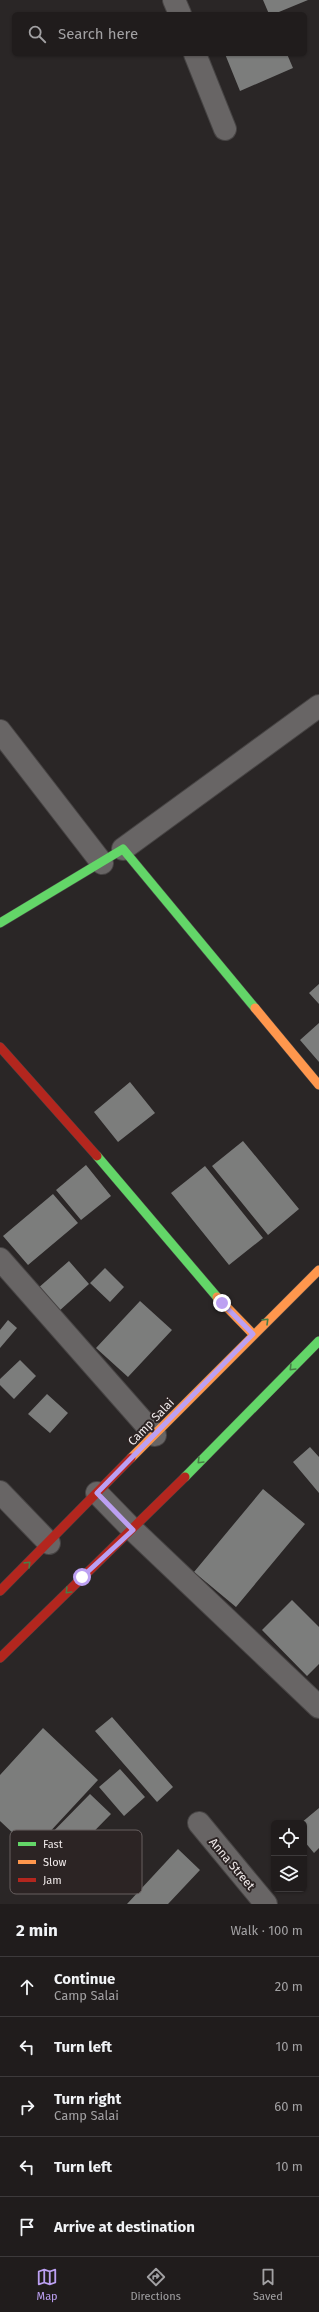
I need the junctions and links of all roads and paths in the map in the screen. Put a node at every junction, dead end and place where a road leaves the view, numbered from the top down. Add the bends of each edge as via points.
1 (196, 56) edge
2 (224, 128) dead end
3 (319, 706) edge
4 (0, 732) edge
5 (123, 849) junction
6 (102, 863) junction
7 (0, 923) edge
8 (0, 1047) edge
9 (319, 1085) edge
10 (0, 1259) edge
11 (319, 1270) edge
12 (253, 1334) junction
13 (319, 1341) edge
14 (155, 1435) junction
15 (0, 1492) edge
16 (97, 1493) junction
17 (133, 1530) junction
18 (49, 1543) junction
19 (0, 1591) edge
20 (0, 1658) edge
21 (319, 1707) edge
22 (199, 1824) dead end
23 (266, 1904) edge

1 - 2 street
3 - 5 street
4 - 6 street
5 - 6 main road
5 - 9 main road
6 - 7 main road
8 - 12 main road via 59,1111 222,1303
10 - 14 street
12 -> 11 main road, Camp Salai
12 - 14 main road, Camp Salai
13 -> 17 main road
14 - 16 main road, Camp Salai
15 - 18 street
16 - 17 street
16 - 18 main road, Camp Salai
17 -> 20 main road
17 - 21 street
19 -> 18 main road, Camp Salai
22 - 23 street, Anna Street

